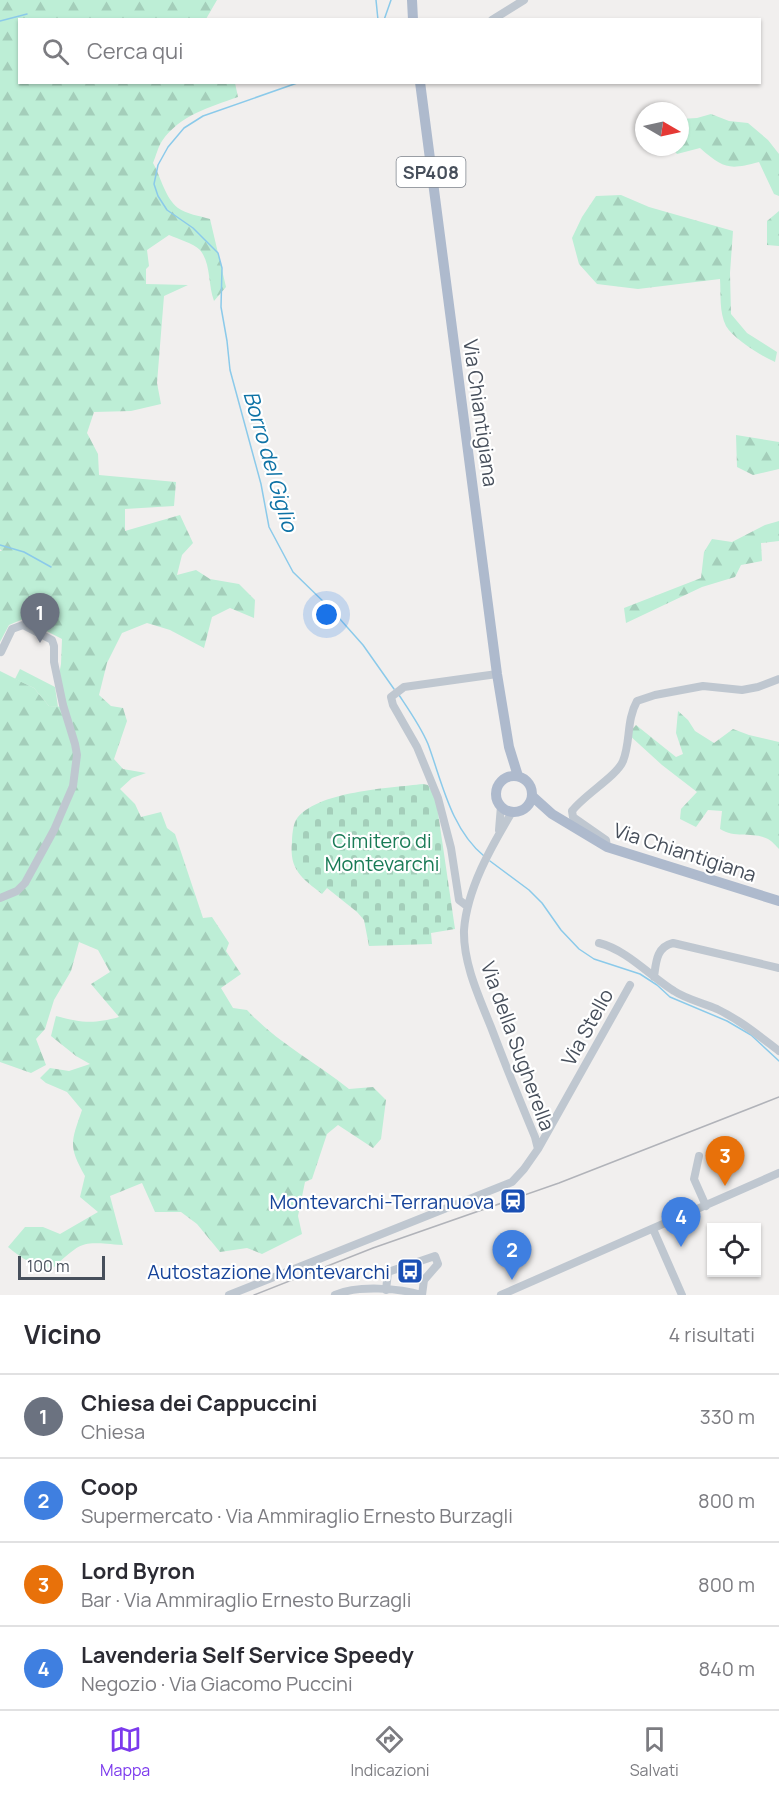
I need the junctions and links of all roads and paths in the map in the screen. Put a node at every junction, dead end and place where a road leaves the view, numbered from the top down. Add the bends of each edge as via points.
1 (412, 0) edge
2 (524, 0) edge
3 (413, 18) edge
4 (495, 18) edge
5 (420, 84) edge
6 (1, 652) edge
7 (497, 674) junction
8 (779, 678) edge
9 (509, 747) junction
10 (518, 776) junction
11 (506, 778) junction
12 (532, 796) junction
13 (501, 806) junction
14 (525, 808) junction
15 (512, 812) junction
16 (552, 814) junction
17 (499, 834) junction
18 (607, 847) junction
19 (0, 898) edge
20 (779, 901) edge
21 (467, 906) junction
22 (599, 943) dead end
23 (779, 968) edge
24 (654, 977) junction
25 (630, 985) dead end
26 (779, 1051) edge
27 (538, 1149) junction
28 (699, 1156) dead end
29 (779, 1173) edge
30 (706, 1206) junction
31 (653, 1229) junction
32 (386, 1290) junction
33 (229, 1295) edge
34 (335, 1295) edge
35 (422, 1295) edge
36 (501, 1295) edge
37 (682, 1295) edge

1 - 3 main road
2 - 4 street
5 - 7 main road, Via Chiantigiana / SP408
6 - 19 street via 12,629 22,625 52,640 58,683 77,755 73,786 54,830 25,883
7 - 9 main road, Via Chiantigiana
7 - 21 street via 404,687 395,697 438,798 459,900
8 - 18 street via 742,690 703,686 637,701 630,715 619,768 579,801 573,811 573,817 606,840
9 - 10 main road, Via Chiantigiana
9 - 11 main road, Via Chiantigiana
10 - 11 main road
10 - 12 main road, Via Chiantigiana via 530,786
11 - 13 main road, Via Chiantigiana via 496,791
12 - 14 main road
12 - 16 main road, Via Chiantigiana
13 - 15 main road
13 - 17 street
14 - 15 main road, Via Chiantigiana
14 - 16 main road, Via Chiantigiana
15 - 17 street
16 - 18 main road, Via Chiantigiana
17 - 21 street
18 - 20 main road, Via Chiantigiana
21 - 27 street, Via della Sugherella via 464,931 475,984
22 - 24 street via 608,945
23 - 24 street via 673,943 657,955
24 - 26 street via 676,993 748,1026
25 - 27 street, Via Stello
27 - 33 street, Via della Sugherella via 512,1182
28 - 30 street via 694,1179
29 - 30 street
30 - 31 street
31 - 36 street
31 - 37 street
32 - 34 street
32 - 35 street
32 - 35 street via 388,1272 435,1256 438,1264 424,1280

